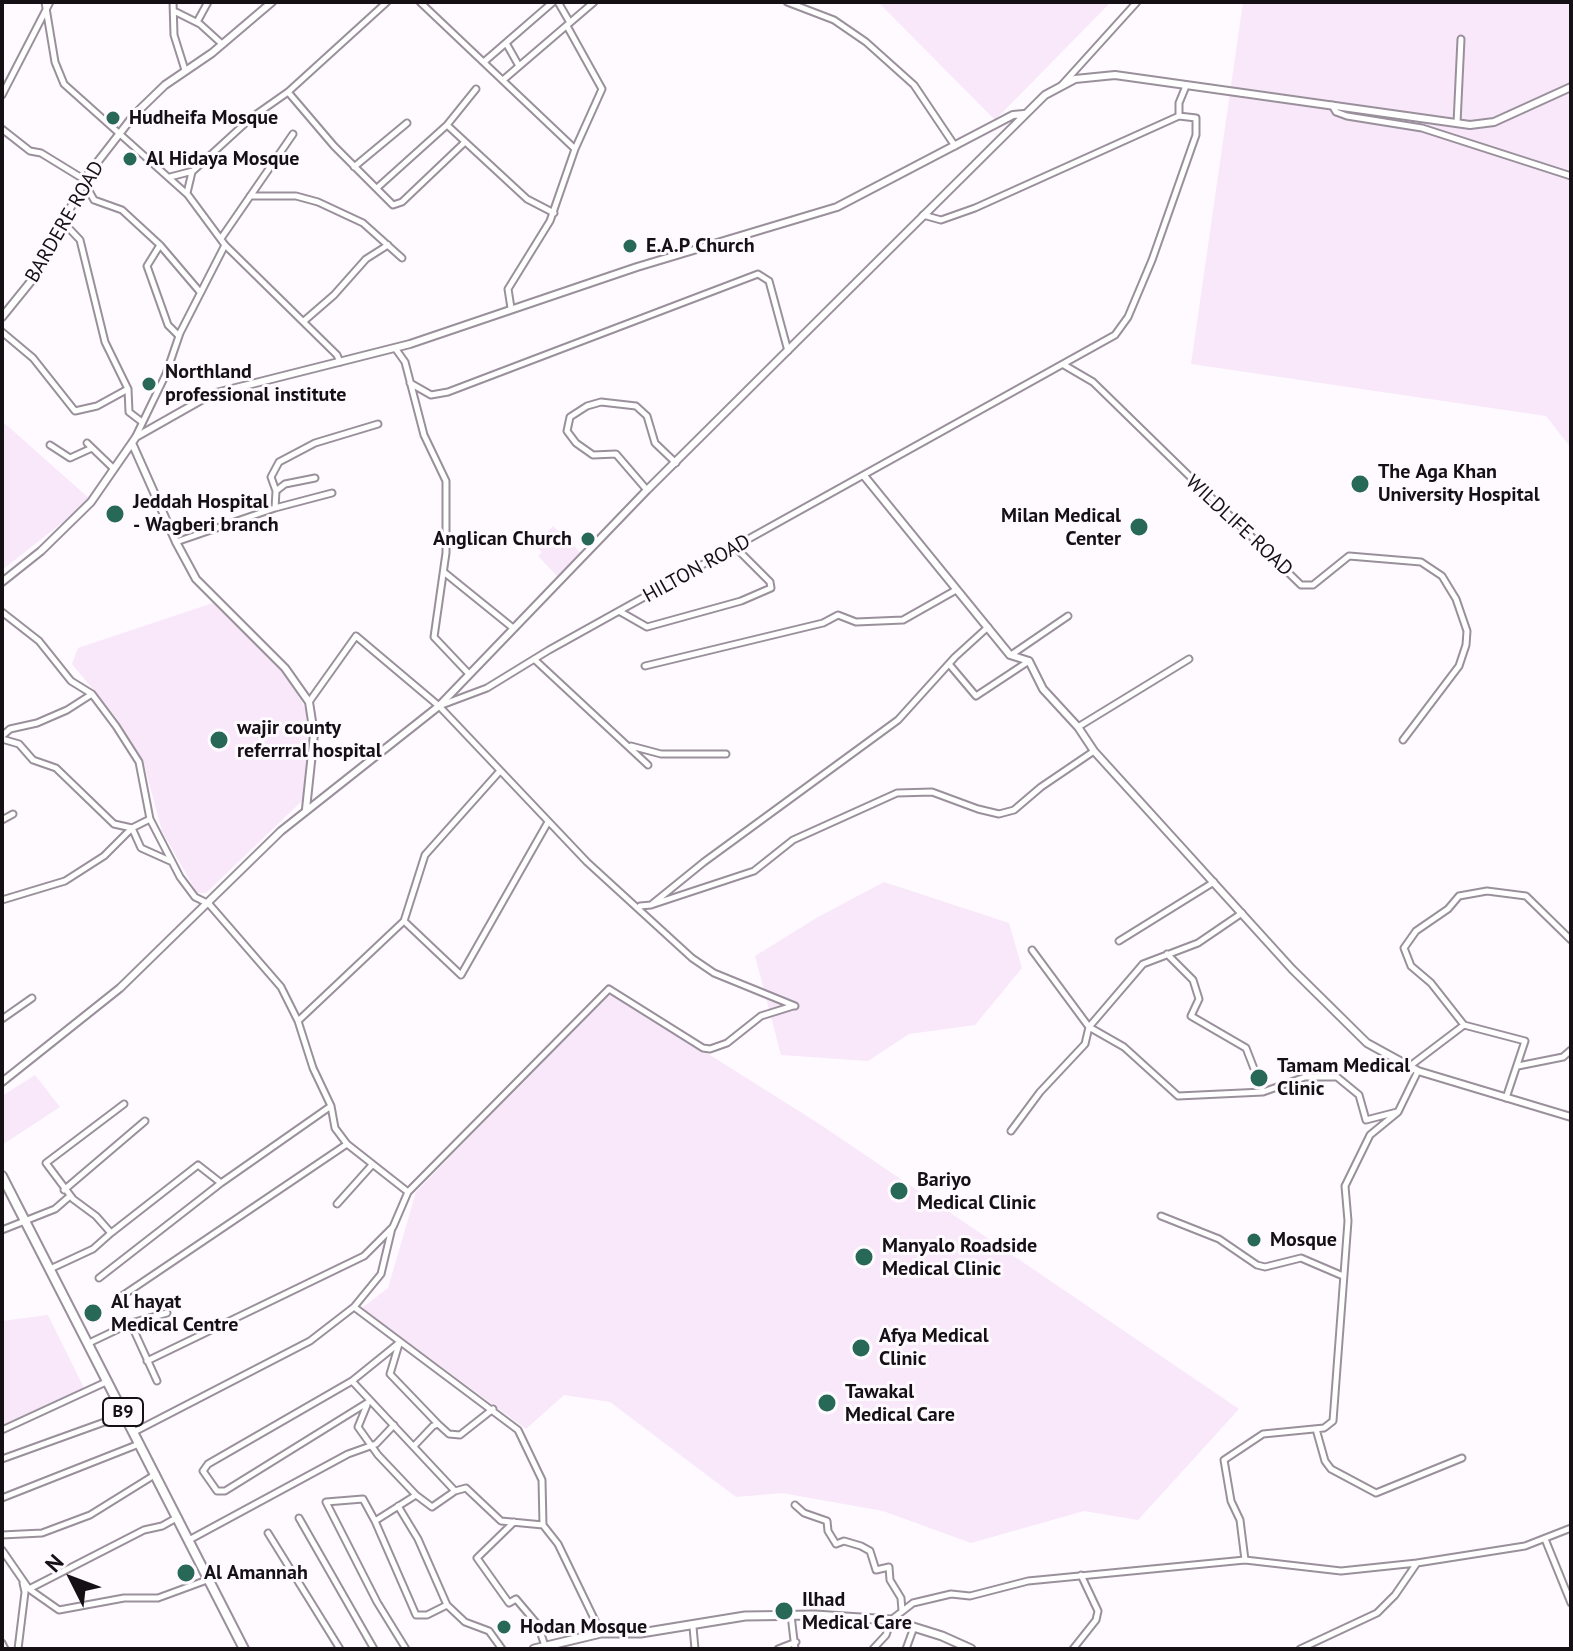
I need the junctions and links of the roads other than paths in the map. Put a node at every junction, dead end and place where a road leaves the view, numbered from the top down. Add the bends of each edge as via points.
1 (173, 2) edge
2 (208, 2) edge
3 (272, 2) edge
4 (387, 2) edge
5 (420, 2) edge
6 (556, 2) edge
7 (594, 2) edge
8 (787, 2) edge
9 (1137, 2) edge
10 (47, 3) edge
11 (176, 12) junction
12 (197, 22) junction
13 (568, 23) junction
14 (1461, 39) dead end
15 (506, 43) junction
16 (222, 44) junction
17 (485, 61) junction
18 (519, 66) junction
19 (185, 70) junction
20 (503, 80) junction
21 (2, 81) edge
22 (9, 85) junction
23 (1186, 86) junction
24 (1060, 87) junction
25 (1571, 87) edge
26 (476, 89) dead end
27 (288, 92) junction
28 (2, 95) edge
29 (1332, 105) junction
30 (1026, 113) junction
31 (1179, 116) junction
32 (407, 123) dead end
33 (1457, 124) junction
34 (447, 125) junction
35 (2, 129) edge
36 (119, 133) junction
37 (293, 134) dead end
38 (465, 142) junction
39 (955, 146) junction
40 (575, 149) junction
41 (354, 167) junction
42 (193, 171) junction
43 (1571, 176) edge
44 (170, 177) junction
45 (85, 181) junction
46 (377, 188) junction
47 (187, 194) junction
48 (250, 196) junction
49 (554, 213) junction
50 (923, 215) junction
51 (63, 222) junction
52 (222, 237) junction
53 (160, 245) junction
54 (225, 245) junction
55 (388, 245) junction
56 (402, 258) dead end
57 (200, 292) junction
58 (511, 308) junction
59 (2, 317) edge
60 (304, 321) junction
61 (2, 332) edge
62 (179, 336) junction
63 (410, 344) junction
64 (394, 347) junction
65 (788, 351) junction
66 (340, 362) junction
67 (405, 362) junction
68 (1063, 364) junction
69 (410, 383) junction
70 (128, 389) junction
71 (142, 422) junction
72 (378, 424) dead end
73 (134, 440) junction
74 (50, 445) dead end
75 (676, 463) junction
76 (114, 469) junction
77 (865, 477) junction
78 (315, 478) dead end
79 (647, 490) junction
80 (276, 491) junction
81 (332, 493) dead end
82 (275, 508) junction
83 (176, 542) junction
84 (736, 548) junction
85 (444, 572) junction
86 (2, 582) edge
87 (956, 590) junction
88 (619, 611) junction
89 (2, 612) edge
90 (1068, 616) dead end
91 (989, 626) junction
92 (513, 628) junction
93 (1010, 655) junction
94 (534, 659) junction
95 (1189, 659) dead end
96 (1029, 661) junction
97 (949, 664) junction
98 (645, 666) dead end
99 (469, 674) junction
100 (92, 694) junction
101 (309, 702) junction
102 (439, 706) junction
103 (1078, 727) junction
104 (2, 738) edge
105 (1403, 740) dead end
106 (623, 741) junction
107 (1094, 751) junction
108 (726, 754) dead end
109 (648, 765) dead end
110 (499, 772) junction
111 (306, 809) junction
112 (13, 814) dead end
113 (150, 819) junction
114 (2, 820) edge
115 (548, 822) junction
116 (132, 828) junction
117 (172, 863) junction
118 (1214, 882) junction
119 (2, 900) edge
120 (209, 904) junction
121 (651, 905) junction
122 (639, 906) junction
123 (1242, 913) junction
124 (404, 921) junction
125 (1571, 940) edge
126 (1119, 941) dead end
127 (1032, 950) dead end
128 (1167, 954) junction
129 (32, 998) dead end
130 (2, 1019) edge
131 (298, 1021) junction
132 (1464, 1025) junction
133 (1089, 1027) junction
134 (1571, 1050) edge
135 (1410, 1066) junction
136 (1517, 1066) junction
137 (1418, 1071) junction
138 (2, 1082) edge
139 (1263, 1092) junction
140 (1506, 1098) junction
141 (124, 1104) dead end
142 (331, 1106) junction
143 (1398, 1112) junction
144 (1571, 1117) edge
145 (145, 1121) dead end
146 (1011, 1131) dead end
147 (347, 1144) junction
148 (372, 1165) junction
149 (2, 1176) edge
150 (221, 1183) junction
151 (64, 1190) junction
152 (408, 1192) junction
153 (70, 1196) junction
154 (337, 1204) dead end
155 (1161, 1216) dead end
156 (23, 1221) junction
157 (393, 1227) junction
158 (2, 1230) edge
159 (111, 1233) junction
160 (49, 1269) junction
161 (1343, 1276) junction
162 (99, 1278) dead end
163 (116, 1300) dead end
164 (354, 1307) junction
165 (167, 1313) dead end
166 (131, 1323) junction
167 (89, 1343) junction
168 (400, 1343) junction
169 (147, 1361) junction
170 (107, 1381) junction
171 (157, 1381) dead end
172 (352, 1381) junction
173 (370, 1401) junction
174 (493, 1409) junction
175 (124, 1415) junction
176 (438, 1424) junction
177 (394, 1425) junction
178 (1316, 1429) junction
179 (2, 1430) edge
180 (134, 1432) junction
181 (140, 1443) junction
182 (370, 1444) junction
183 (414, 1446) junction
184 (1462, 1458) dead end
185 (2, 1459) edge
186 (157, 1474) junction
187 (455, 1491) junction
188 (416, 1495) junction
189 (2, 1498) edge
190 (795, 1505) dead end
191 (398, 1506) junction
192 (179, 1516) junction
193 (299, 1518) dead end
194 (375, 1521) junction
195 (514, 1522) junction
196 (543, 1525) junction
197 (1571, 1528) edge
198 (268, 1533) dead end
199 (2, 1535) edge
200 (1545, 1539) junction
201 (188, 1541) junction
202 (2, 1550) edge
203 (1245, 1560) junction
204 (1417, 1563) junction
205 (1081, 1575) junction
206 (21, 1577) junction
207 (207, 1580) junction
208 (29, 1589) junction
209 (1571, 1603) edge
210 (447, 1605) junction
211 (902, 1612) junction
212 (791, 1615) junction
213 (891, 1620) junction
214 (915, 1626) junction
215 (693, 1627) junction
216 (601, 1633) junction
217 (2, 1643) edge
218 (545, 1646) junction
219 (796, 1646) edge
220 (5, 1649) edge
221 (18, 1649) edge
222 (244, 1649) edge
223 (340, 1649) edge
224 (374, 1649) edge
225 (406, 1649) edge
226 (502, 1649) edge
227 (534, 1649) edge
228 (695, 1649) edge
229 (778, 1649) edge
230 (873, 1649) edge
231 (906, 1649) edge
232 (971, 1649) edge
233 (1073, 1649) edge
234 (1300, 1649) edge

1 - 11 street
2 - 12 street
3 - 16 street, BARDERE ROAD
4 - 27 street
5 - 17 street
6 - 13 street
6 - 15 street
7 - 13 street
8 - 39 street via 834,20 866,42 914,85
9 - 24 street
10 - 22 street
10 - 36 street via 55,62 64,84
11 - 12 street
11 - 19 street via 174,35
12 - 16 street
13 - 18 street
13 - 40 street via 602,89
14 - 33 street
15 - 17 street
15 - 18 street
16 - 19 street, BARDERE ROAD
17 - 20 street
18 - 20 street
19 - 36 street, BARDERE ROAD via 154,94
20 - 40 street
21 - 22 street
22 - 28 street
23 - 24 street via 1099,74
23 - 29 street
23 - 31 street
24 - 30 street
25 - 33 street via 1494,122
26 - 34 street
27 - 41 street
27 - 42 street
29 - 33 street
29 - 43 street via 1347,116 1414,126
30 - 39 street
30 - 50 street
31 - 50 street via 975,208 941,220
31 - 68 street, HILTON ROAD via 1196,118 1196,135 1128,317 1115,335
32 - 41 street
34 - 38 street
34 - 46 street
35 - 45 street
36 - 44 street
36 - 45 street, BARDERE ROAD
37 - 48 street
38 - 46 street via 397,204
38 - 49 street via 527,199
39 - 58 street via 837,207
40 - 49 street
41 - 46 street
42 - 44 street
42 - 47 street
44 - 47 street
45 - 51 street, BARDERE ROAD
45 - 53 street via 94,200 122,210
47 - 52 street
48 - 52 street
48 - 55 street via 296,196 318,202 363,223
49 - 58 street via 508,289
50 - 65 street
51 - 59 street, BARDERE ROAD via 32,280
51 - 70 street via 80,240 105,342
52 - 54 street
53 - 57 street
53 - 62 street via 147,266 168,325
54 - 57 street
54 - 60 street
55 - 56 street
55 - 60 street via 366,259
57 - 62 street
58 - 63 street
60 - 66 street
61 - 70 street via 33,358 75,411
62 - 71 street
63 - 64 street
63 - 67 street
64 - 66 street
64 - 67 street
65 - 69 street via 769,281 758,274 448,392 431,395
65 - 75 street
66 - 73 street via 212,394
67 - 69 street
68 - 77 street, HILTON ROAD
68 - 105 street, WILDLIFE ROAD via 1093,382 1301,585 1313,585 1349,556 1421,562 1442,576 1456,599 1466,645 1459,666
69 - 85 street via 424,435 446,481
70 - 71 street via 129,412
71 - 73 street
72 - 80 street via 315,443 279,462 271,477
73 - 76 street
73 - 83 street
74 - 76 street via 70,458 90,446
75 - 79 street
75 - 79 street via 655,443 647,416 636,406 601,402 570,417 567,431 576,443 593,455 616,454
76 - 86 street via 73,521
77 - 84 street, HILTON ROAD
77 - 87 street
78 - 80 street
79 - 92 street
80 - 82 street
81 - 82 street
82 - 83 street
83 - 101 street via 196,579 285,668
84 - 88 street, HILTON ROAD
84 - 88 street via 771,588 647,627
85 - 92 street
85 - 99 street via 434,637
87 - 91 street
87 - 98 street via 903,620 856,622 838,615
88 - 94 street, HILTON ROAD
89 - 100 street via 39,641 71,681
90 - 93 street
91 - 93 street
91 - 97 street
92 - 99 street
93 - 96 street
94 - 102 street, HILTON ROAD via 478,693
94 - 106 street
95 - 103 street
96 - 97 street via 976,696
96 - 103 street via 1043,689
97 - 121 street via 898,720
99 - 102 street
100 - 104 street via 67,710 10,729
100 - 113 street via 139,762
101 - 102 street via 356,636
101 - 111 street via 314,734
102 - 110 street
102 - 111 street
103 - 107 street
104 - 116 street via 19,744 33,760 56,768 114,824
106 - 108 street via 661,754
106 - 109 street
107 - 118 street
107 - 121 street via 1014,810 999,814 932,792 897,793 793,840 754,871
110 - 115 street
110 - 124 street via 425,855
111 - 120 street
112 - 114 street
113 - 116 street
113 - 117 street
115 - 122 street
115 - 124 street via 461,975
116 - 117 street via 141,848
116 - 119 street via 104,856 65,881
117 - 120 street via 195,897
118 - 123 street
118 - 126 street
120 - 131 street via 281,987
120 - 138 street via 95,1010
121 - 122 street
122 - 152 street via 714,973 795,1006 761,1016 727,1043 710,1049 609,989
123 - 128 street via 1198,943
123 - 135 street via 1367,1043
124 - 131 street
125 - 132 street via 1519,893 1459,896 1416,931 1403,953
127 - 133 street
128 - 133 street via 1143,964
128 - 139 street via 1193,980 1199,999 1191,1016 1246,1048
129 - 130 street
131 - 142 street
132 - 135 street
132 - 136 street via 1525,1041
133 - 139 street via 1124,1047 1178,1096
133 - 146 street via 1085,1044
134 - 136 street via 1563,1057
135 - 137 street
136 - 140 street
137 - 140 street
137 - 143 street
139 - 143 street via 1305,1077 1337,1077 1359,1095 1366,1120
140 - 144 street
141 - 151 street via 46,1163
142 - 147 street via 335,1128
142 - 150 street
143 - 161 street via 1370,1135 1345,1186
145 - 151 street
147 - 148 street
147 - 163 street
148 - 152 street
148 - 154 street
149 - 156 highway, B9
150 - 159 street via 198,1165
150 - 162 street
151 - 153 street
152 - 157 street
153 - 156 street via 55,1209
153 - 159 street
155 - 161 street via 1219,1239 1257,1265 1301,1258
156 - 158 street
156 - 160 highway, B9
157 - 164 street via 381,1274
157 - 169 street via 364,1256
159 - 160 street via 93,1249
160 - 167 highway, B9
161 - 178 street via 1336,1410 1329,1426
164 - 168 street
164 - 180 street via 310,1341
165 - 166 street
166 - 167 street
166 - 169 street
167 - 170 highway, B9
168 - 172 street
168 - 174 street
168 - 176 street via 390,1374
169 - 171 street
170 - 175 highway, B9
170 - 179 street
172 - 173 street
172 - 173 street via 206,1466 203,1471 214,1488 225,1491
173 - 177 street
173 - 182 street via 358,1422
174 - 176 street via 460,1435 449,1434
174 - 196 street via 518,1430 536,1466 543,1487
175 - 180 highway, B9
175 - 185 street
176 - 183 street
177 - 182 street
177 - 183 street
178 - 184 street via 1331,1469 1376,1493
178 - 203 street via 1263,1434 1224,1460
180 - 181 highway, B9
181 - 186 highway, B9
181 - 189 street
182 - 188 street
182 - 201 street
183 - 187 street
186 - 192 highway, B9
186 - 199 street via 90,1515 42,1533
187 - 188 street via 432,1507
187 - 195 street via 466,1488 501,1521
188 - 191 street
190 - 211 street via 827,1521 836,1544 861,1546 870,1551 876,1570 889,1567
191 - 194 street
191 - 210 street
192 - 201 highway, B9
192 - 208 street
193 - 224 street
194 - 210 street via 416,1615
194 - 225 street via 363,1499 326,1502
195 - 196 street
195 - 218 street via 477,1558 509,1603 516,1599 538,1625
196 - 216 street via 558,1544
197 - 200 street
198 - 223 street
200 - 204 street
200 - 209 street
201 - 207 highway, B9
202 - 206 street
203 - 204 street via 1341,1571
203 - 205 street
204 - 234 street via 1377,1613
205 - 211 street via 970,1596 941,1596 913,1603
205 - 233 street via 1098,1611
206 - 208 street
206 - 221 street via 25,1592
207 - 208 street via 158,1598 124,1598 59,1610
207 - 222 highway, B9
210 - 226 street via 465,1622 489,1631
211 - 213 street
212 - 213 main road
212 - 215 main road via 745,1616
212 - 219 street
213 - 214 main road
213 - 230 street
214 - 231 street
214 - 232 main road
215 - 216 main road
215 - 228 street
216 - 218 main road
217 - 220 street
218 - 227 main road
219 - 229 street

